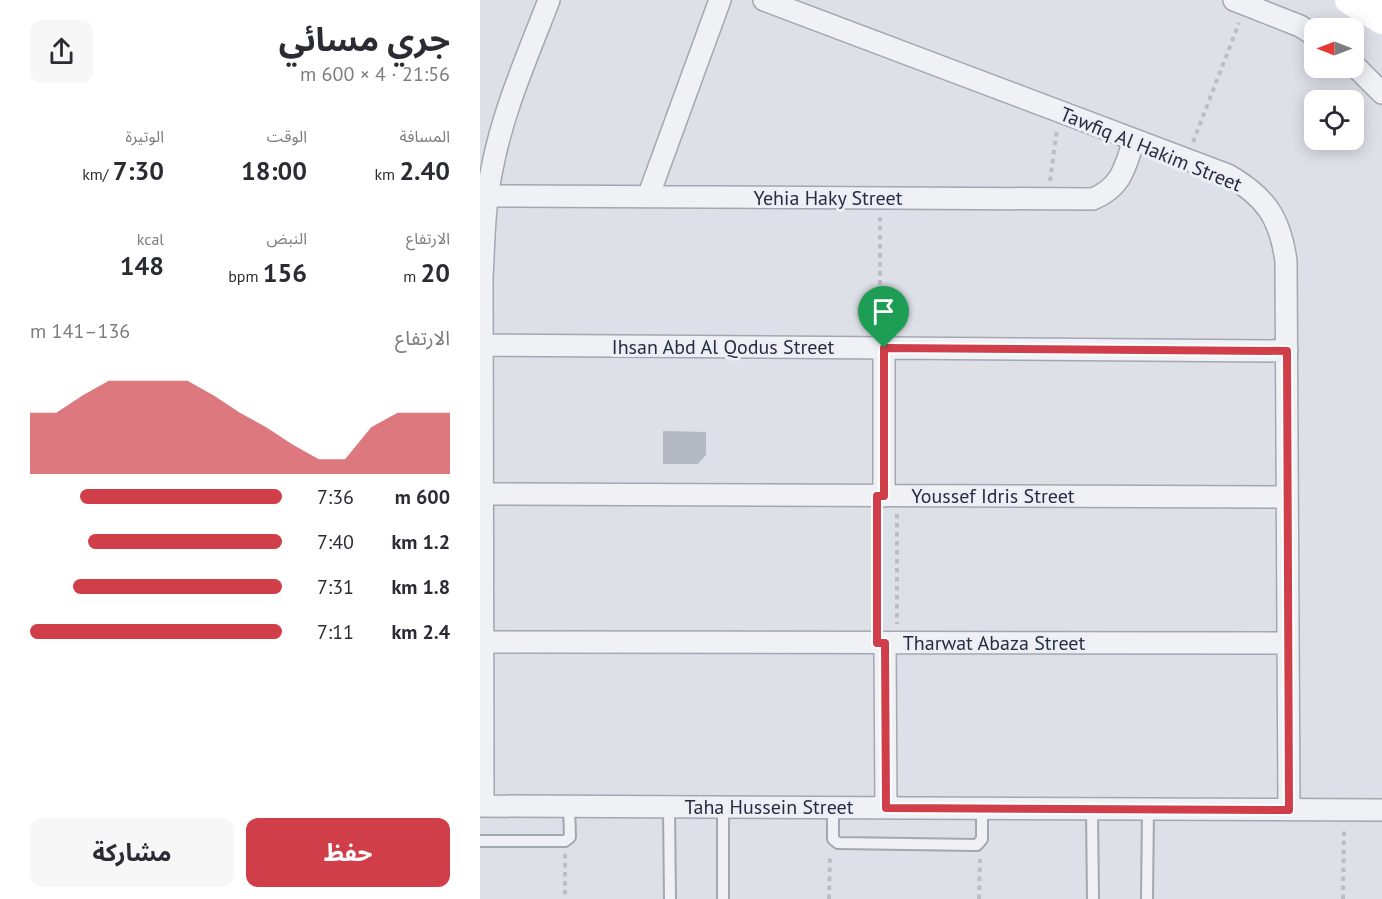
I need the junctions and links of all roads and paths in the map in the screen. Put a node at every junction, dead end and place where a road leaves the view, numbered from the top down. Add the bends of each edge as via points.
1 (549, 0) edge
2 (720, 0) edge
3 (764, 0) edge
4 (1349, 0) edge
5 (1374, 0) edge
6 (1240, 2) edge
7 (1382, 11) edge
8 (1382, 20) edge
9 (1304, 29) edge
10 (1364, 75) edge
11 (1382, 93) edge
12 (1060, 112) junction
13 (1134, 140) junction
14 (1186, 159) junction
15 (487, 196) junction
16 (648, 197) junction
17 (880, 199) junction
18 (1047, 200) junction
19 (482, 345) junction
20 (882, 348) junction
21 (1287, 351) junction
22 (483, 494) junction
23 (886, 496) junction
24 (1287, 497) junction
25 (484, 642) junction
26 (886, 643) junction
27 (1288, 643) junction
28 (482, 806) edge
29 (569, 807) junction
30 (669, 807) junction
31 (723, 807) junction
32 (833, 808) junction
33 (886, 808) junction
34 (982, 808) junction
35 (1092, 809) junction
36 (1148, 809) junction
37 (1289, 810) junction
38 (1344, 810) junction
39 (1382, 810) edge
40 (480, 841) edge
41 (565, 841) junction
42 (834, 842) junction
43 (980, 843) junction
44 (566, 899) edge
45 (670, 899) edge
46 (723, 899) edge
47 (829, 899) edge
48 (979, 899) edge
49 (1093, 899) edge
50 (1147, 899) edge
51 (1343, 899) edge

1 - 15 street via 506,113
2 - 16 street
3 - 12 street, Tawfiq Al Hakim Street
4 - 8 street
5 - 7 main road
6 - 9 street
6 - 14 path
10 - 11 street
12 - 13 street, Tawfiq Al Hakim Street
12 - 18 path
13 - 14 street, Tawfiq Al Hakim Street
13 - 18 street, Yehia Haky Street via 1122,174 1105,194 1093,199
14 - 21 street, Tawfiq Al Hakim Street via 1246,186 1275,219 1286,261
15 - 16 street, Yehia Haky Street
15 - 19 street
16 - 17 street, Yehia Haky Street
17 - 18 street, Yehia Haky Street
17 - 20 path
19 - 20 street, Ihsan Abd Al Qodus Street
19 - 22 street
20 - 21 street, Ihsan Abd Al Qodus Street
20 - 23 street
21 - 24 street, Tawfiq Al Hakim Street
22 - 23 street, Youssef Idris Street
22 - 25 street
23 - 24 street, Youssef Idris Street
23 - 26 path
23 - 26 path
24 - 27 street, Tawfiq Al Hakim Street
25 - 26 street, Tharwat Abaza Street
25 - 28 street
26 - 27 street, Tharwat Abaza Street
26 - 33 street
27 - 37 street, Tawfiq Al Hakim Street
28 - 29 street, Taha Hussein Street
29 - 30 street, Taha Hussein Street
29 - 41 lane via 570,837
30 - 31 street, Taha Hussein Street
30 - 45 lane
31 - 32 street, Taha Hussein Street
31 - 46 lane
32 - 33 street, Taha Hussein Street
32 - 42 lane
33 - 34 street, Taha Hussein Street
34 - 35 street, Taha Hussein Street
34 - 43 lane
35 - 36 street, Taha Hussein Street
35 - 49 lane
36 - 37 street, Taha Hussein Street
36 - 50 lane
37 - 38 street, Taha Hussein Street
38 - 39 street, Taha Hussein Street
38 - 51 path
40 - 41 lane
41 - 44 path
42 - 43 lane
42 - 47 path via 829,859
43 - 48 path

